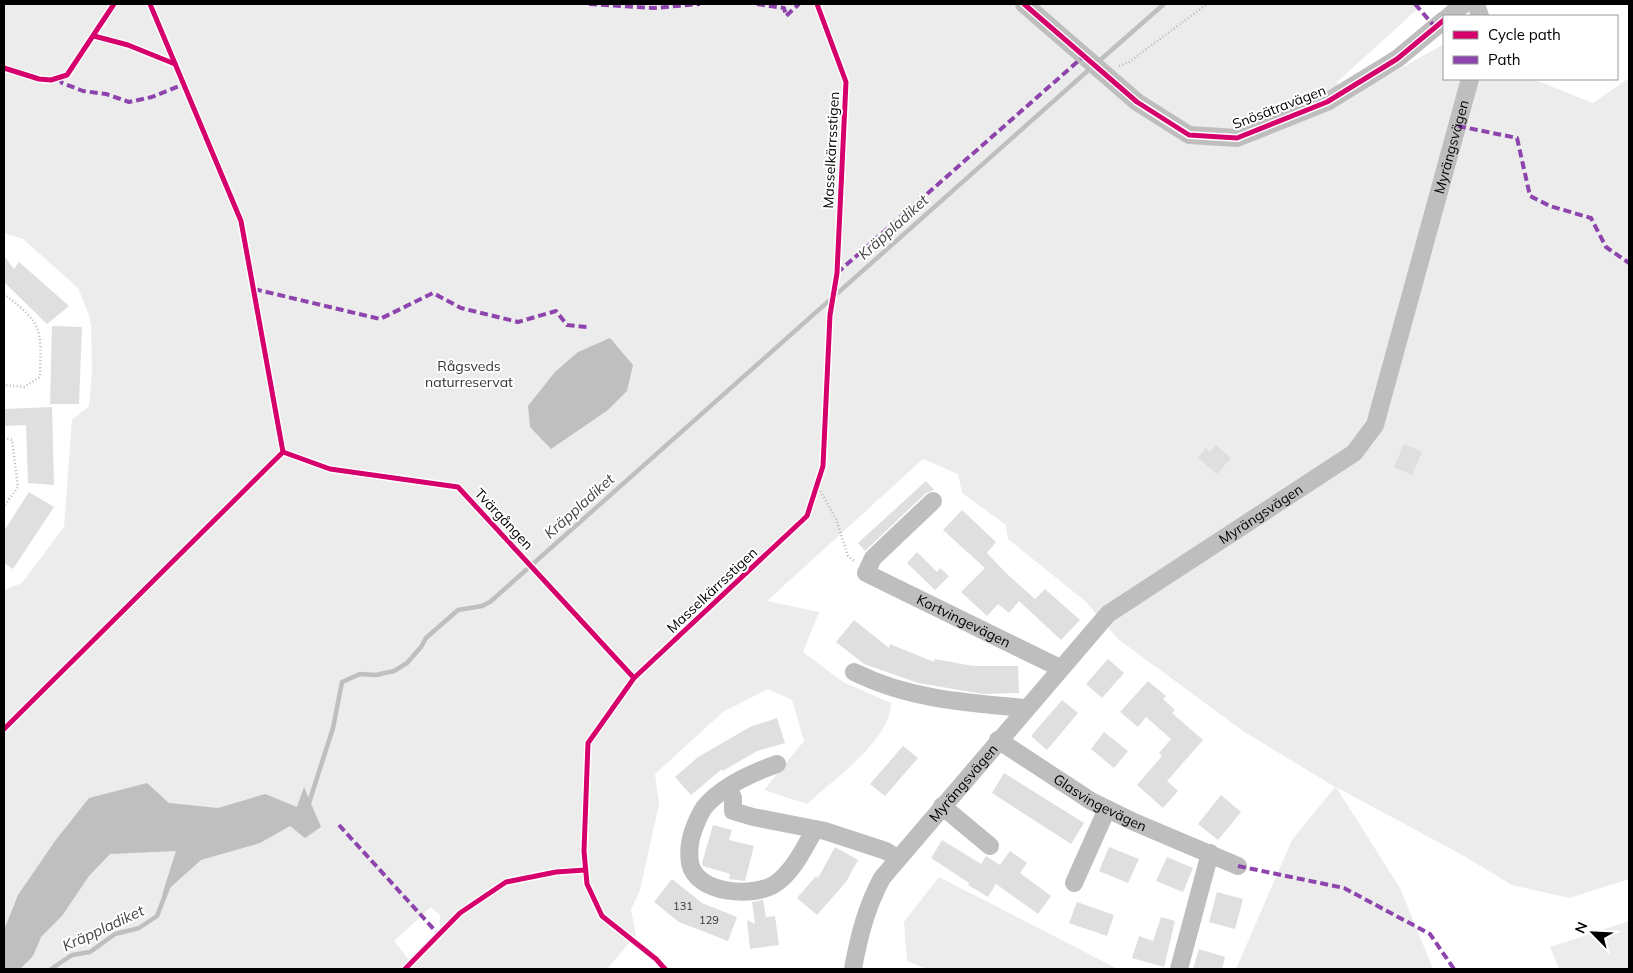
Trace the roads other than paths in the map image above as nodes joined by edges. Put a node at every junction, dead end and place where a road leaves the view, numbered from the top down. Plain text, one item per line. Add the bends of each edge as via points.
1 (1024, 4) edge
2 (1464, 4) edge
3 (1450, 15) edge
4 (1443, 21) edge
5 (1470, 80) edge
6 (933, 501) dead end
7 (1060, 668) junction
8 (854, 672) dead end
9 (1026, 708) junction
10 (998, 740) junction
11 (777, 764) dead end
12 (728, 788) junction
13 (942, 806) junction
14 (1107, 809) junction
15 (815, 829) junction
16 (990, 846) dead end
17 (1210, 853) junction
18 (897, 858) junction
19 (1238, 866) dead end
20 (1074, 883) dead end
21 (853, 969) edge
22 (1179, 969) edge

1 - 4 street, Snösätravägen via 1137,102 1189,135 1237,138 1327,102 1397,58
2 - 3 street
5 - 7 street, Myrängsvägen via 1375,424 1354,453 1108,614
6 - 7 street, Kortvingevägen via 873,558 866,573
7 - 9 street, Myrängsvägen
8 - 9 street via 880,685 948,701
9 - 10 street, Myrängsvägen
10 - 13 street, Myrängsvägen
10 - 14 street, Glasvingevägen
11 - 12 street via 748,774
12 - 15 street via 733,798 733,811
12 - 15 street via 707,803 690,840 690,865 713,886 743,893 760,892 776,883 803,850
13 - 16 street
13 - 18 street, Myrängsvägen
14 - 17 street, Glasvingevägen
14 - 20 street
15 - 18 street via 886,851
17 - 19 street, Glasvingevägen
17 - 22 street
18 - 21 street, Myrängsvägen via 868,904

